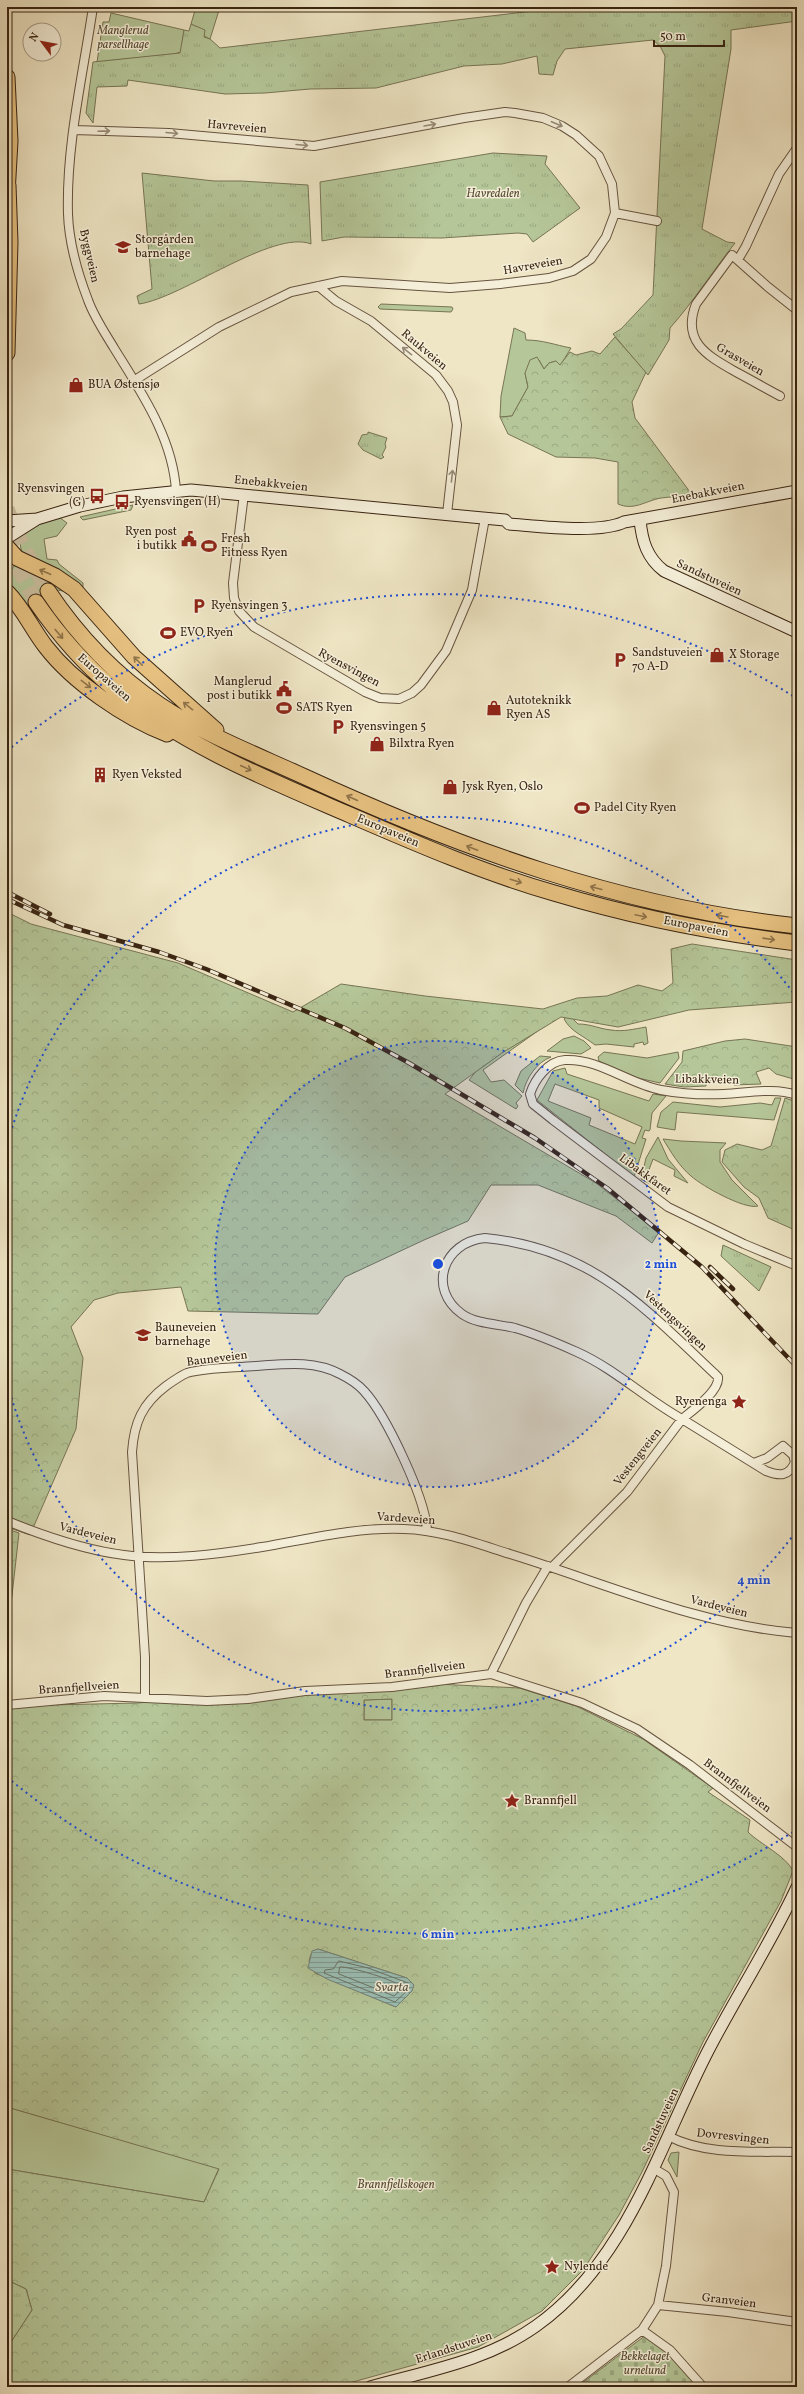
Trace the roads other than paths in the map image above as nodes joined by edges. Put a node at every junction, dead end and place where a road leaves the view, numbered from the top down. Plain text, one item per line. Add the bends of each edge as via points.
1 (93, 7) edge
2 (7, 77) edge
3 (74, 130) junction
4 (797, 148) edge
5 (8, 189) edge
6 (615, 213) junction
7 (658, 221) dead end
8 (735, 256) junction
9 (318, 286) junction
10 (797, 310) edge
11 (7, 353) edge
12 (135, 380) junction
13 (780, 396) dead end
14 (797, 490) edge
15 (176, 491) junction
16 (244, 494) junction
17 (447, 514) junction
18 (485, 518) junction
19 (37, 519) junction
20 (640, 520) junction
21 (7, 521) edge
22 (7, 538) edge
23 (7, 547) edge
24 (48, 591) tunnel mouth
25 (7, 592) edge
26 (36, 602) tunnel mouth
27 (797, 632) edge
28 (228, 741) junction
29 (211, 751) junction
30 (797, 926) edge
31 (797, 943) edge
32 (550, 1066) joint
33 (797, 1095) edge
34 (797, 1266) edge
35 (682, 1419) junction
36 (754, 1463) junction
37 (7, 1521) edge
38 (427, 1531) junction
39 (137, 1556) junction
40 (550, 1566) junction
41 (797, 1632) edge
42 (491, 1674) junction
43 (145, 1697) junction
44 (7, 1705) edge
45 (797, 1847) edge
46 (797, 1888) edge
47 (668, 2136) junction
48 (797, 2152) edge
49 (653, 2168) junction
50 (658, 2305) junction
51 (797, 2322) edge
52 (642, 2330) junction
53 (370, 2387) edge
54 (568, 2387) edge
55 (704, 2387) edge

1 - 3 street, Byggveien
2 - 5 highway via 10,141
3 -> 6 street, Havreveien via 169,133 314,146 471,117 515,113 543,118 562,126 599,156 612,184
3 - 12 street, Byggveien via 68,181 68,216 75,259 91,307
4 - 8 street, Grasveien via 779,174 746,246
5 - 11 highway via 10,242
6 - 7 street
6 - 9 street, Havreveien via 606,237 591,260 573,271 549,278 450,288 342,282
8 - 10 street
8 - 13 street, Grasveien via 696,304 692,322 694,337 709,356
9 - 12 street, Havreveien via 291,292 255,308 219,327
17 -> 9 street, Raukveien via 457,425 453,402 448,391 436,375 371,321 336,301
12 - 15 street, Byggveien via 166,444
14 - 20 main road, Enebakkveien
15 - 16 main road, Enebakkveien
15 - 19 main road, Enebakkveien via 95,502
16 - 17 main road, Enebakkveien
16 - 18 street, Ryensvingen via 233,583 238,611 254,627 303,657 365,692 389,699 406,696 421,685 446,651 472,590
17 - 18 main road, Enebakkveien
18 - 20 main road, Enebakkveien via 551,522
19 - 21 main road, Enebakkveien
19 - 22 main road, Enebakkveien
20 - 27 main road, Sandstuveien via 645,546 655,563 664,571
28 -> 23 highway via 151,673 74,589 55,576 17,558
24 - 28 highway, Europaveien via 79,633 123,677 170,712
25 -> 29 highway via 56,659 103,698 147,725
26 -> 29 highway, Europaveien via 68,645 113,688 151,715
30 -> 28 highway, Europaveien via 721,916 633,898 559,878 495,857 372,808
29 -> 31 highway, Europaveien via 311,798 429,848 553,893 676,924
32 - 33 street, Libakkveien via 566,1060 581,1062 642,1086 676,1092 724,1094 778,1091
32 - 34 street, Libakkfaret via 541,1075 530,1094 533,1104 668,1207 744,1244
35 - 35 street, Vestengsvingen via 579,1353 536,1334 462,1315 446,1294 444,1287 445,1266 452,1253 459,1246 475,1239 510,1240 575,1263 607,1280 637,1301 718,1377 718,1384 709,1396
35 - 36 street
35 - 40 street, Vestengveien via 627,1492
36 - 36 street via 767,1458 783,1446 796,1462 789,1472 778,1475
37 - 39 street, Vardeveien via 48,1537 84,1547
38 - 39 street, Vardeveien via 380,1528 352,1530 222,1553
38 - 39 street, Bauneveien via 422,1502 394,1440 382,1416 356,1384 331,1370 304,1364 217,1369 186,1374 171,1382 145,1405 136,1421 132,1452
38 - 40 street, Vardeveien via 473,1542
39 - 43 street, Bauneveien via 141,1582
40 - 41 street, Vardeveien via 657,1602 727,1622 762,1630
40 - 42 street, Vestengveien via 523,1609
42 - 43 street, Brannfjellveien via 392,1687 305,1691 248,1699 207,1701
42 - 45 street, Brannfjellveien via 582,1703 637,1729 690,1765
43 - 44 street, Brannfjellveien via 104,1696
46 - 47 main road, Sandstuveien via 709,2049
47 - 48 street, Dovresvingen via 685,2144 714,2148 763,2153
47 - 49 main road, Sandstuveien
49 - 50 street, Sandstuveien via 666,2176 674,2192 666,2266
49 - 53 main road, Erlandstuveien via 627,2220 599,2264 576,2292 547,2318 513,2340 479,2356
50 - 51 street, Granveien
50 - 52 street, Sandstuveien
52 - 54 street, Sandstuveien
52 - 55 street via 670,2350

